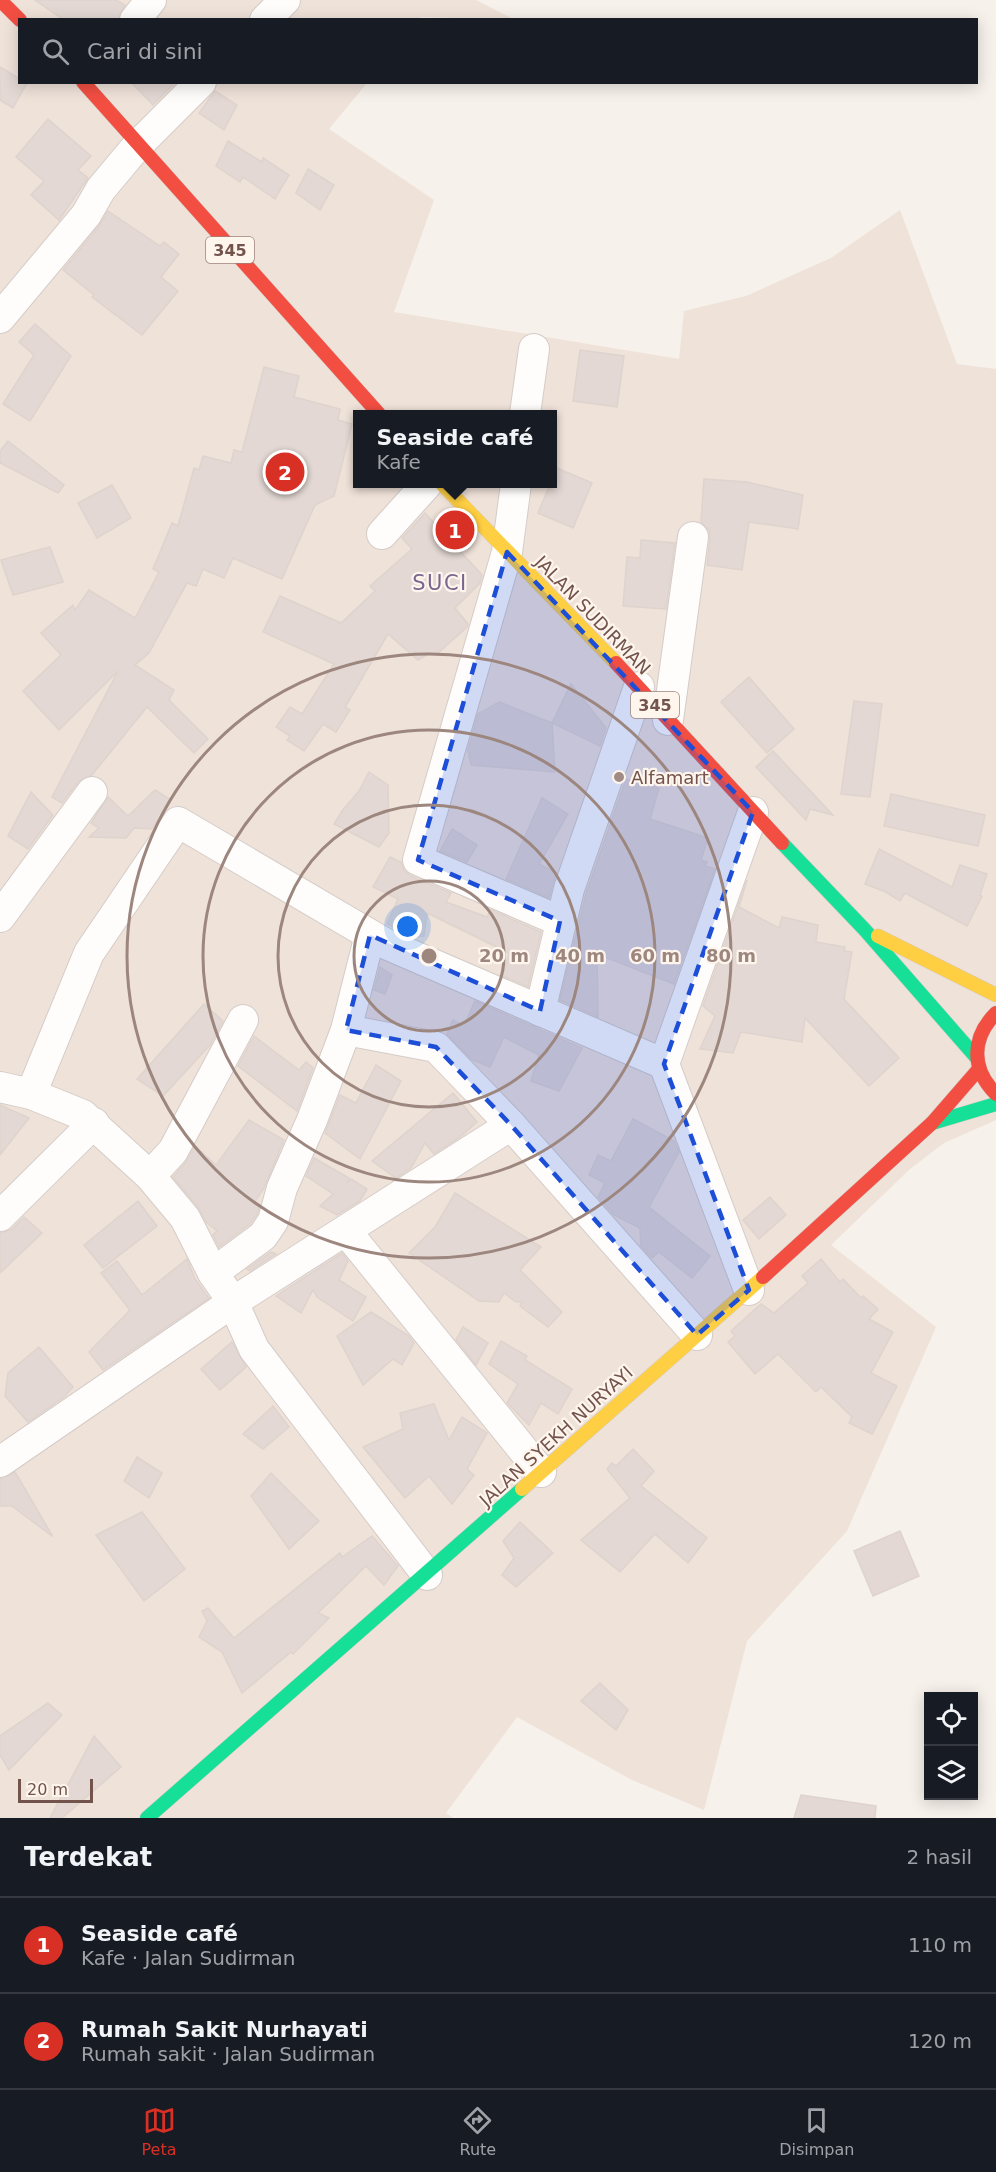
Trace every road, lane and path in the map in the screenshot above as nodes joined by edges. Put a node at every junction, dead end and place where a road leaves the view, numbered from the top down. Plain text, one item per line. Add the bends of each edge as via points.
1 (0, 0) edge
2 (151, 0) edge
3 (285, 0) edge
4 (18, 18) edge
5 (137, 18) edge
6 (267, 18) edge
7 (85, 84) edge
8 (199, 84) edge
9 (137, 146) junction
10 (0, 318) edge
11 (534, 349) dead end
12 (375, 410) edge
13 (526, 410) edge
14 (423, 488) edge
15 (447, 488) edge
16 (515, 488) edge
17 (382, 534) dead end
18 (693, 537) dead end
19 (507, 552) junction
20 (639, 687) junction
21 (668, 720) junction
22 (92, 792) dead end
23 (753, 812) junction
24 (0, 918) edge
25 (560, 921) junction
26 (865, 930) junction
27 (370, 935) junction
28 (996, 995) edge
29 (540, 1011) junction
30 (996, 1013) edge
31 (243, 1020) dead end
32 (346, 1030) junction
33 (664, 1064) junction
34 (977, 1064) junction
35 (0, 1087) edge
36 (31, 1094) junction
37 (996, 1094) edge
38 (996, 1104) edge
39 (94, 1123) junction
40 (932, 1123) junction
41 (512, 1125) junction
42 (150, 1176) junction
43 (0, 1216) edge
44 (346, 1231) junction
45 (213, 1273) junction
46 (749, 1290) junction
47 (233, 1302) junction
48 (697, 1335) junction
49 (0, 1462) edge
50 (542, 1472) junction
51 (427, 1575) junction
52 (147, 1818) edge

1 - 4 main road
2 - 5 street
3 - 6 street
7 - 9 main road, 345
8 - 9 street
9 - 10 street via 101,189 86,215
9 - 12 main road, 345
11 - 13 street
14 - 17 street
15 - 19 main road, JALAN SUDIRMAN / 345
16 - 19 street
18 - 21 street
19 - 20 main road, JALAN SUDIRMAN / 345
19 - 25 street via 418,860
20 - 21 main road, JALAN SUDIRMAN / 345
20 - 25 street
21 - 23 main road, JALAN SUDIRMAN / 345
22 - 24 street
23 - 26 main road, JALAN SUDIRMAN / 345
23 - 33 street
25 - 29 street
26 - 28 main road, JALAN SUDIRMAN / 345
26 - 34 main road, JALAN SUDIRMAN
27 - 29 street
27 - 32 street
27 - 36 street via 178,822 88,953
29 - 33 street
30 - 34 main road via 977,1043
31 - 42 street via 173,1151
32 - 41 street via 436,1047
32 - 45 street via 282,1188 273,1221 263,1236
33 - 46 street
34 - 37 main road, JALAN SUDIRMAN via 984,1083
34 - 40 main road, JALAN SYEKH NURYAYI
35 - 36 street
36 - 39 street via 83,1114
38 - 40 main road
39 - 42 street
39 - 43 street
40 - 46 main road, JALAN SYEKH NURYAYI
41 - 44 street
41 - 48 street
42 - 45 street via 185,1218
44 - 47 street
44 - 50 street
45 - 47 street
46 - 48 main road, JALAN SYEKH NURYAYI
47 - 49 street
47 - 51 street via 254,1349
48 - 50 main road, JALAN SYEKH NURYAYI
50 - 51 main road, JALAN SYEKH NURYAYI
51 - 52 main road, JALAN SYEKH NURYAYI

